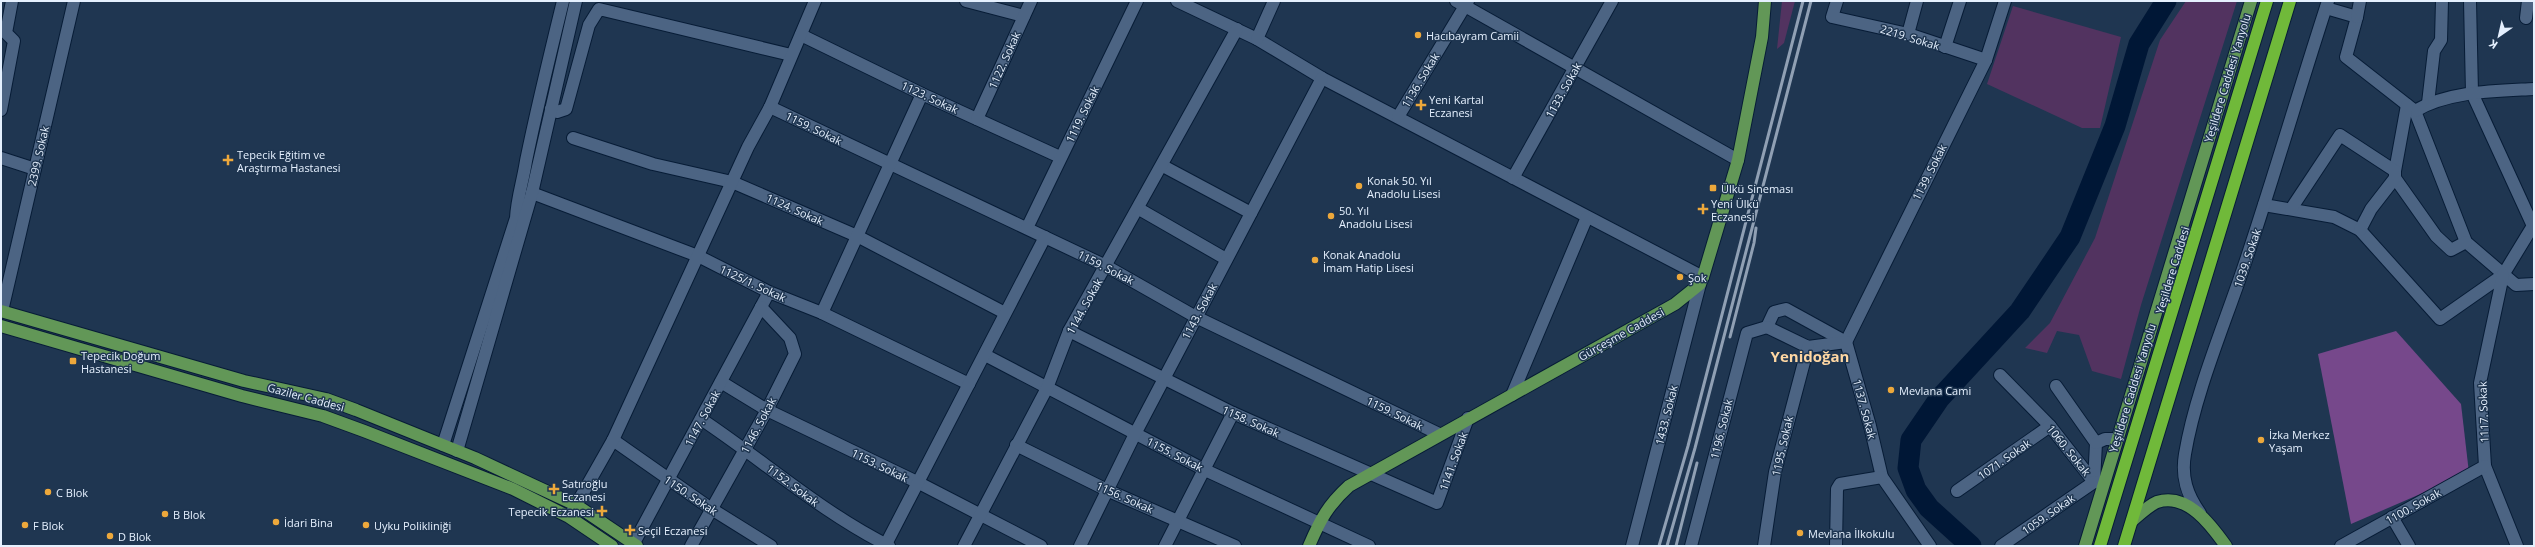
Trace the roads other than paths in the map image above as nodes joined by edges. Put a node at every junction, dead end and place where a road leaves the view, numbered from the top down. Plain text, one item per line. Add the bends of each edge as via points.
1 (12, 1) edge
2 (74, 1) edge
3 (563, 1) edge
4 (576, 1) edge
5 (815, 1) edge
6 (966, 1) edge
7 (1031, 1) edge
8 (1137, 1) edge
9 (1177, 1) edge
10 (1274, 1) edge
11 (1612, 1) edge
12 (1765, 1) edge
13 (1836, 1) edge
14 (1917, 1) edge
15 (1960, 1) edge
16 (2005, 1) edge
17 (2251, 1) edge
18 (2267, 1) edge
19 (2290, 1) edge
20 (2360, 1) edge
21 (2442, 1) edge
22 (2470, 1) edge
23 (2528, 1) edge
24 (1463, 3) edge
25 (2327, 5) edge
26 (1024, 16) junction
27 (2357, 17) junction
28 (2526, 18) dead end
29 (1238, 29) junction
30 (4, 32) edge
31 (1908, 34) junction
32 (801, 35) junction
33 (1256, 39) junction
34 (1945, 48) junction
35 (791, 54) junction
36 (1986, 60) junction
37 (1574, 69) junction
38 (1322, 78) junction
39 (2534, 89) edge
40 (2472, 93) junction
41 (922, 94) junction
42 (2428, 103) junction
43 (2, 105) edge
44 (770, 107) junction
45 (2411, 108) junction
46 (551, 109) junction
47 (1398, 117) junction
48 (977, 119) junction
49 (573, 138) dead end
50 (1060, 157) junction
51 (1, 158) edge
52 (1738, 160) junction
53 (890, 164) junction
54 (1163, 166) junction
55 (35, 169) junction
56 (2395, 174) junction
57 (1513, 178) junction
58 (732, 182) junction
59 (532, 193) junction
60 (2264, 205) junction
61 (1139, 209) junction
62 (2291, 209) junction
63 (1251, 213) junction
64 (1587, 217) junction
65 (2534, 225) edge
66 (1027, 228) junction
67 (2360, 230) junction
68 (857, 236) junction
69 (1045, 237) junction
70 (2466, 242) junction
71 (698, 256) junction
72 (1226, 259) junction
73 (1106, 266) junction
74 (2503, 274) junction
75 (1701, 281) junction
76 (2534, 284) edge
77 (769, 292) junction
78 (761, 307) junction
79 (1, 311) edge
80 (822, 313) junction
81 (1005, 313) junction
82 (1196, 317) junction
83 (1, 326) edge
84 (1767, 327) junction
85 (1069, 331) junction
86 (1846, 342) junction
87 (1808, 347) junction
88 (985, 355) junction
89 (2000, 376) dead end
90 (1163, 380) junction
91 (721, 382) junction
92 (969, 384) junction
93 (2056, 386) dead end
94 (1047, 388) junction
95 (1512, 395) junction
96 (766, 410) junction
97 (1233, 413) junction
98 (1468, 418) junction
99 (701, 419) junction
100 (339, 422) junction
101 (2050, 426) junction
102 (1135, 434) junction
103 (1439, 434) junction
104 (2116, 439) junction
105 (613, 440) junction
106 (2096, 443) junction
107 (1016, 445) junction
108 (745, 449) junction
109 (444, 451) junction
110 (456, 451) junction
111 (454, 466) junction
112 (2485, 466) junction
113 (1205, 470) junction
114 (1370, 474) junction
115 (1882, 478) junction
116 (669, 480) junction
117 (2094, 482) junction
118 (919, 483) junction
119 (1109, 491) junction
120 (1957, 492) dead end
121 (2183, 497) junction
122 (1437, 503) joint
123 (576, 505) junction
124 (710, 508) junction
125 (980, 514) junction
126 (569, 517) junction
127 (2392, 517) junction
128 (1179, 521) junction
129 (2132, 521) junction
130 (1318, 524) junction
131 (636, 545) edge
132 (612, 546) edge
133 (691, 546) edge
134 (771, 546) edge
135 (887, 546) edge
136 (964, 546) edge
137 (1041, 546) edge
138 (1080, 546) edge
139 (1165, 546) edge
140 (1235, 546) edge
141 (1309, 546) edge
142 (1369, 546) edge
143 (1632, 546) edge
144 (1692, 546) edge
145 (1764, 546) edge
146 (1836, 546) edge
147 (1930, 546) edge
148 (2001, 546) edge
149 (2085, 546) edge
150 (2100, 546) edge
151 (2124, 546) edge
152 (2226, 546) edge
153 (2341, 546) edge
154 (2408, 546) edge
155 (2517, 546) edge

1 - 30 street
2 - 55 street, 2399. Sokak
3 - 109 street via 538,101 517,199 516,218
4 - 46 street
5 - 32 street
6 - 26 street
7 - 26 street, 1122. Sokak
8 - 50 street, 1119. Sokak
9 - 29 street
10 - 33 street
11 - 37 street, 1133. Sokak
12 - 52 main road via 1762,37
13 - 31 street, 2219. Sokak via 1832,17
14 - 31 street
15 - 34 street
16 - 36 street, 1139. Sokak
17 - 104 main road, Yeşildere Caddesi Yanyolu
18 - 150 highway, Yeşildere Caddesi
19 - 129 highway
20 - 27 street
21 - 42 street via 2441,40 2434,51
22 - 40 street
23 - 28 street
24 - 37 street
24 - 47 street, 1136. Sokak
25 - 27 street
25 - 60 street, 1039. Sokak
26 - 48 street, 1122. Sokak
27 - 45 street via 2346,56
29 - 33 street
29 - 54 street, 1144. Sokak
30 - 43 street via 14,41
31 - 34 street, 2219. Sokak
32 - 35 street
32 - 41 street, 1123. Sokak
33 - 38 street
34 - 36 street, 2219. Sokak
35 - 44 street
35 - 46 street via 599,9 589,25 566,109 557,112
36 - 86 street, 1139. Sokak
37 - 52 street
37 - 57 street, 1133. Sokak
38 - 47 street
38 - 63 street, 1143. Sokak
39 - 40 street
40 - 42 street
40 - 65 street
41 - 48 street, 1123. Sokak
41 - 53 street
42 - 45 street
44 - 53 street, 1159. Sokak
44 - 58 street
45 - 56 street
45 - 70 street
46 - 59 street
47 - 57 street
48 - 50 street, 1123. Sokak
49 - 58 street, 1124. Sokak via 653,164
50 - 66 street, 1119. Sokak
51 - 55 street
52 - 75 main road
53 - 66 street, 1159. Sokak
53 - 68 street
54 - 61 street, 1144. Sokak
54 - 63 street
55 - 79 street, 2399. Sokak
56 - 62 street via 2340,136
56 - 67 street
56 - 70 street via 2436,236 2451,250
57 - 64 street
58 - 68 street, 1124. Sokak
58 - 71 street
59 - 71 street, 1125/1. Sokak
59 - 110 street
60 - 62 street
60 - 121 street, 1039. Sokak via 2197,406 2184,454
61 - 72 street
61 - 73 street, 1144. Sokak
62 - 67 street via 2334,217
63 - 72 street, 1143. Sokak
64 - 75 street
64 - 95 street
65 - 74 street
66 - 69 street, 1159. Sokak
67 - 74 street via 2440,319
68 - 80 street
68 - 81 street, 1124. Sokak
69 - 73 street, 1159. Sokak
69 - 81 street
70 - 74 street
71 - 77 street, 1125/1. Sokak
71 - 105 street
72 - 82 street, 1143. Sokak
73 - 82 street, 1159. Sokak
73 - 85 street, 1144. Sokak
74 - 76 street via 2516,285
74 - 112 street, 1117. Sokak via 2480,383
75 - 95 main road, Gürçeşme Caddesi via 1675,304
75 - 143 street, 1433. Sokak
77 - 78 street, 1147. Sokak
77 - 80 street, 1125/1. Sokak
78 - 91 street, 1147. Sokak
78 - 96 street, 1146. Sokak via 790,338 795,354
79 - 109 main road, Gaziler Caddesi via 244,381 326,399
80 - 92 street, 1125/1. Sokak
81 - 88 street
82 - 90 street, 1143. Sokak
82 - 103 street, 1159. Sokak
83 - 100 main road, Gaziler Caddesi
84 - 86 street via 1774,312 1786,309
84 - 87 street
84 - 144 street, 1196. Sokak via 1747,333
85 - 90 street, 1158. Sokak
85 - 94 street, 1144. Sokak
86 - 87 street
86 - 115 street, 1137. Sokak
87 - 145 street, 1195. Sokak via 1775,472
88 - 92 street
88 - 94 street, 1155. Sokak
89 - 101 street, 1060. Sokak
90 - 97 street, 1158. Sokak
90 - 102 street, 1143. Sokak
91 - 96 street, 1153. Sokak
91 - 99 street, 1147. Sokak
92 - 118 street
93 - 106 street
94 - 102 street, 1155. Sokak
94 - 107 street, 1144. Sokak
95 - 98 main road, Gürçeşme Caddesi
96 - 108 street, 1146. Sokak
96 - 118 street, 1153. Sokak
97 - 113 street
97 - 114 street, 1158. Sokak
98 - 103 main road, Gürçeşme Caddesi
98 - 122 street, 1141. Sokak
99 - 108 street, 1152. Sokak
99 - 116 street, 1147. Sokak
100 - 109 main road via 360,422
100 - 111 main road, Gaziler Caddesi
101 - 117 street, 1060. Sokak
101 - 120 street, 1071. Sokak
102 - 113 street, 1155. Sokak
102 - 119 street, 1143. Sokak
103 - 114 main road, Gürçeşme Caddesi
104 - 106 street via 2105,439
104 - 149 main road, Yeşildere Caddesi Yanyolu
105 - 116 street, 1150. Sokak
105 - 123 street
106 - 117 street, 1060. Sokak
107 - 119 street, 1156. Sokak
107 - 125 street, 1144. Sokak
108 - 124 street, 1146. Sokak
108 - 135 street, 1152. Sokak via 813,501
109 - 110 main road
109 - 111 main road
110 - 123 main road
111 - 126 main road, Gaziler Caddesi via 513,489
112 - 127 street, 1100. Sokak
112 - 155 street, 1117. Sokak
113 - 128 street
113 - 130 street, 1155. Sokak
114 - 122 street, 1158. Sokak
114 - 130 main road, Gürçeşme Caddesi via 1332,501
115 - 146 street via 1840,484 1837,489
115 - 147 street, 1137. Sokak
116 - 124 street, 1150. Sokak
116 - 131 street, 1147. Sokak
117 - 148 street, 1059. Sokak
118 - 125 street, 1153. Sokak
118 - 135 street
119 - 128 street, 1156. Sokak
119 - 138 street, 1143. Sokak
121 - 129 main road via 2158,502
121 - 152 main road via 2200,513
123 - 126 street
123 - 131 main road
124 - 133 street, 1146. Sokak
124 - 134 street, 1150. Sokak
125 - 136 street, 1144. Sokak
125 - 137 street, 1153. Sokak
126 - 132 main road, Gaziler Caddesi
127 - 153 street, 1100. Sokak
127 - 154 street
128 - 139 street
128 - 140 street, 1156. Sokak
129 - 151 highway
130 - 141 main road, Gürçeşme Caddesi
130 - 142 street, 1155. Sokak

